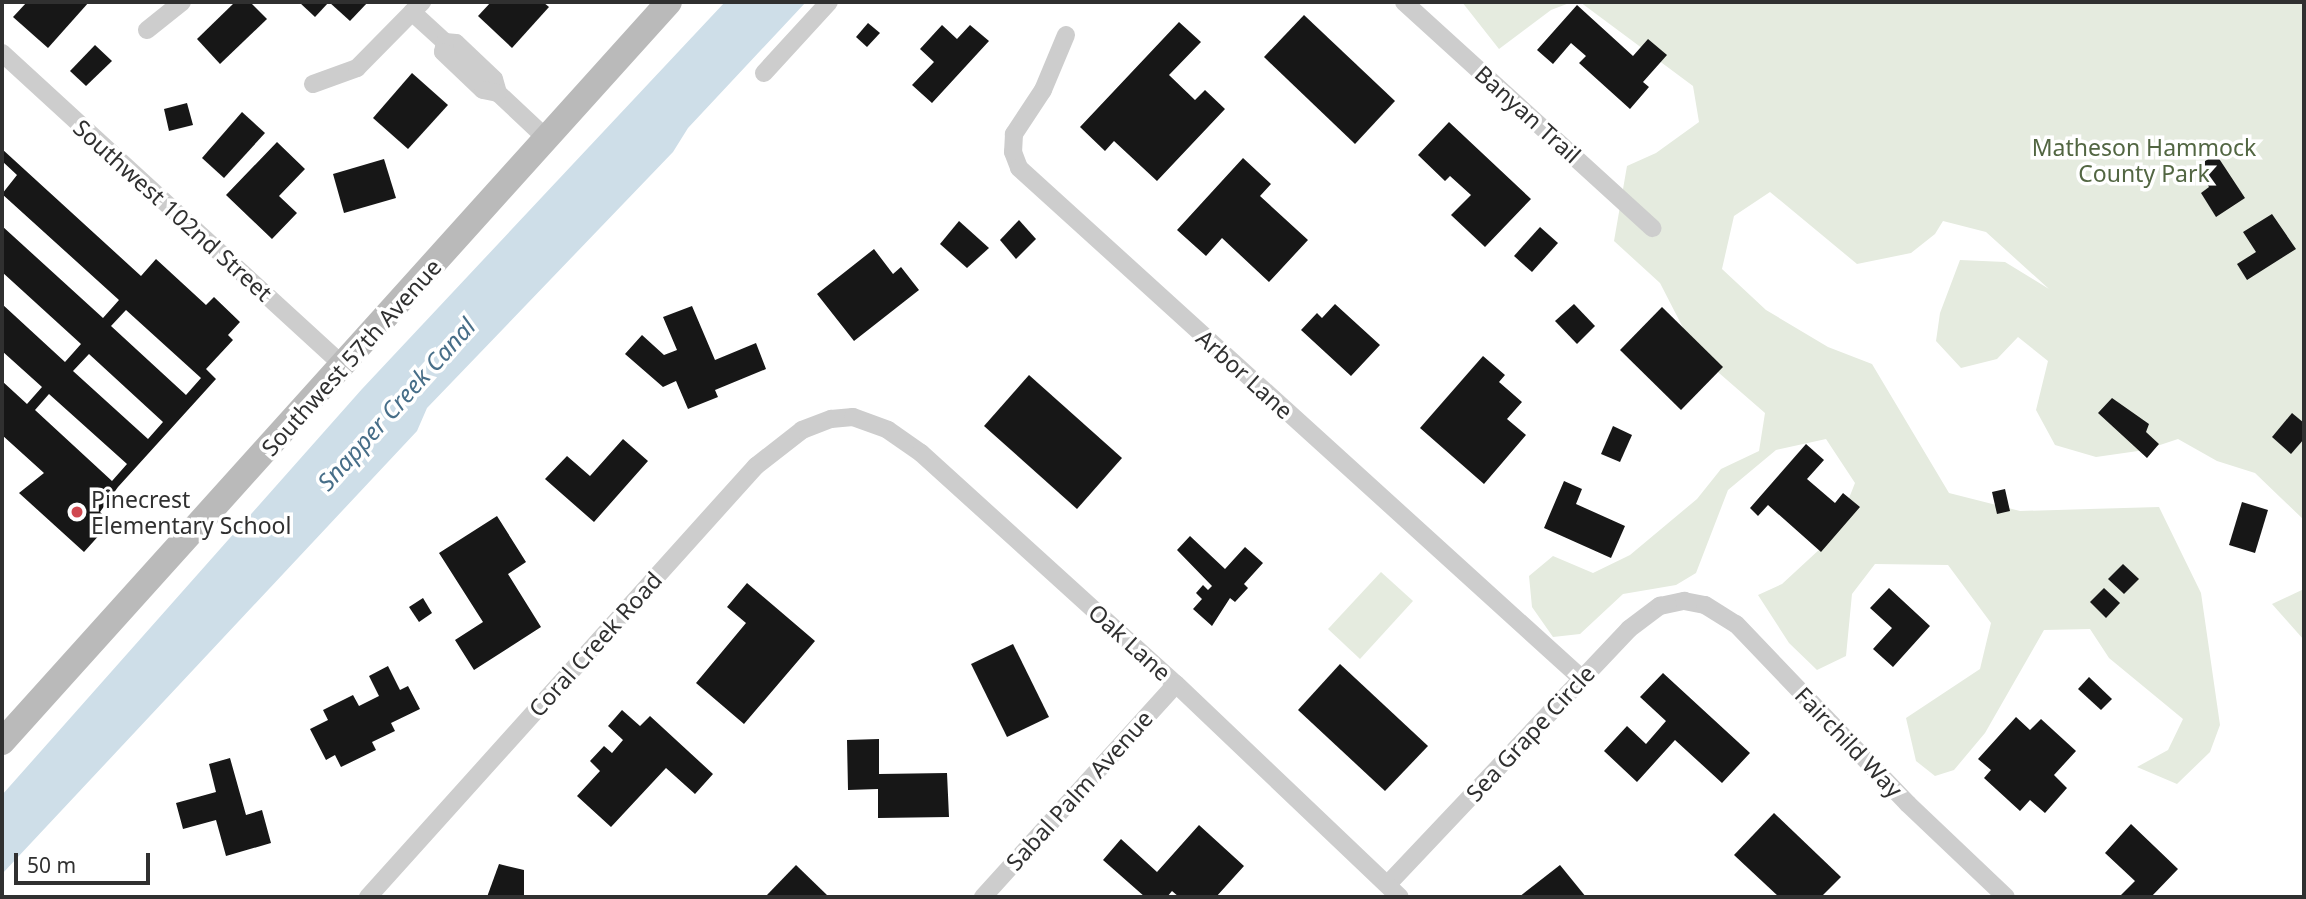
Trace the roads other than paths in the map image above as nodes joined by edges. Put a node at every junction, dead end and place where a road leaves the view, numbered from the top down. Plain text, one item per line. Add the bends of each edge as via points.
1 (181, 2) edge
2 (669, 2) edge
3 (829, 2) edge
4 (1404, 2) edge
5 (417, 7) edge
6 (147, 30) dead end
7 (1066, 35) dead end
8 (2, 53) edge
9 (764, 73) dead end
10 (313, 84) dead end
11 (546, 138) junction
12 (1652, 228) dead end
13 (344, 366) junction
14 (841, 417) joint
15 (1684, 601) joint
16 (1581, 678) junction
17 (1176, 684) junction
18 (2, 742) edge
19 (1394, 891) edge
20 (368, 897) edge
21 (984, 897) edge
22 (2006, 897) edge

1 - 6 street
2 - 11 main road, Southwest 57th Avenue
3 - 9 street
4 - 12 street, Banyan Trail
5 - 10 street via 357,68
5 - 11 street via 445,42 456,43 494,79 498,93
7 - 16 street, Arbor Lane via 1043,90 1014,134 1013,152 1019,168
8 - 13 street, Southwest 102nd Street
11 - 13 main road, Southwest 57th Avenue
13 - 18 main road, Southwest 57th Avenue
14 - 17 street, Oak Lane via 870,422 921,453
14 - 20 street, Coral Creek Road via 794,435 756,466
15 - 16 street, Sea Grape Circle via 1660,606 1639,620
15 - 22 street, Fairchild Way via 1705,605 1736,624 1908,804
16 - 19 street, Sea Grape Circle
17 - 19 street, Oak Lane
17 - 21 street, Sabal Palm Avenue

